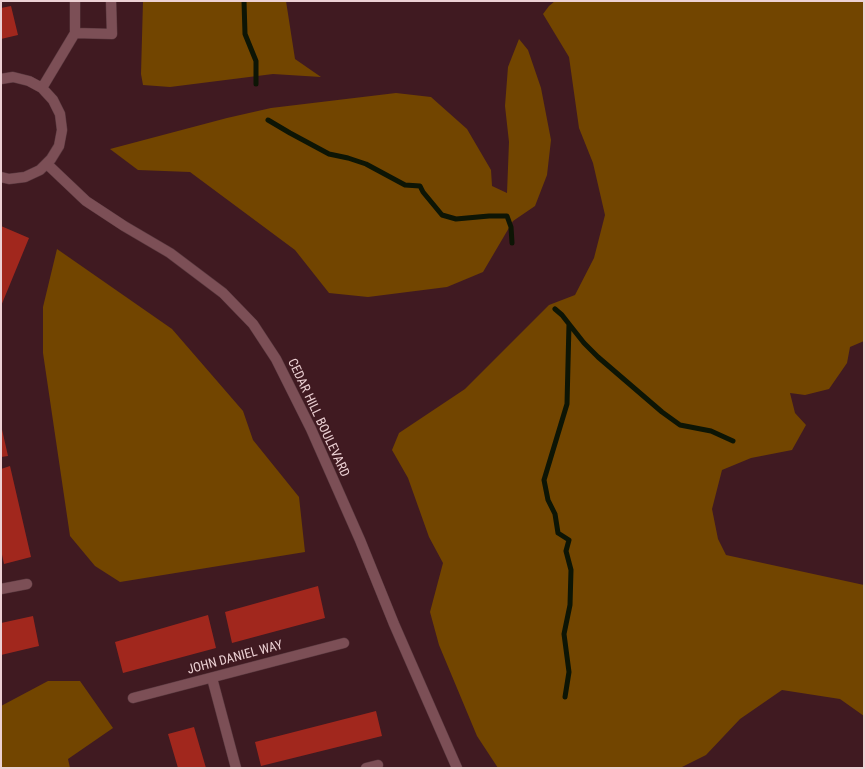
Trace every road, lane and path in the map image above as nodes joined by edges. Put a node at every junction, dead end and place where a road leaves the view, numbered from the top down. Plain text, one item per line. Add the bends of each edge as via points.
1 (75, 1) edge
2 (111, 1) edge
3 (75, 33) junction
4 (1, 79) edge
5 (42, 88) junction
6 (46, 164) junction
7 (1, 177) edge
8 (27, 584) dead end
9 (1, 589) edge
10 (344, 643) dead end
11 (212, 678) junction
12 (133, 698) dead end
13 (378, 765) dead end
14 (236, 768) edge
15 (366, 768) edge
16 (457, 768) edge

1 - 3 street
2 - 3 street via 112,34
3 - 5 street
4 - 5 street via 13,77
5 - 6 street via 57,107 62,130 59,146
6 - 7 street via 25,177
6 - 16 street, CEDAR HILL BOULEVARD via 86,201 170,253 223,294 253,324 276,359 311,429
8 - 9 street
10 - 11 street, JOHN DANIEL WAY
11 - 12 street, JOHN DANIEL WAY
11 - 14 street
13 - 15 street

